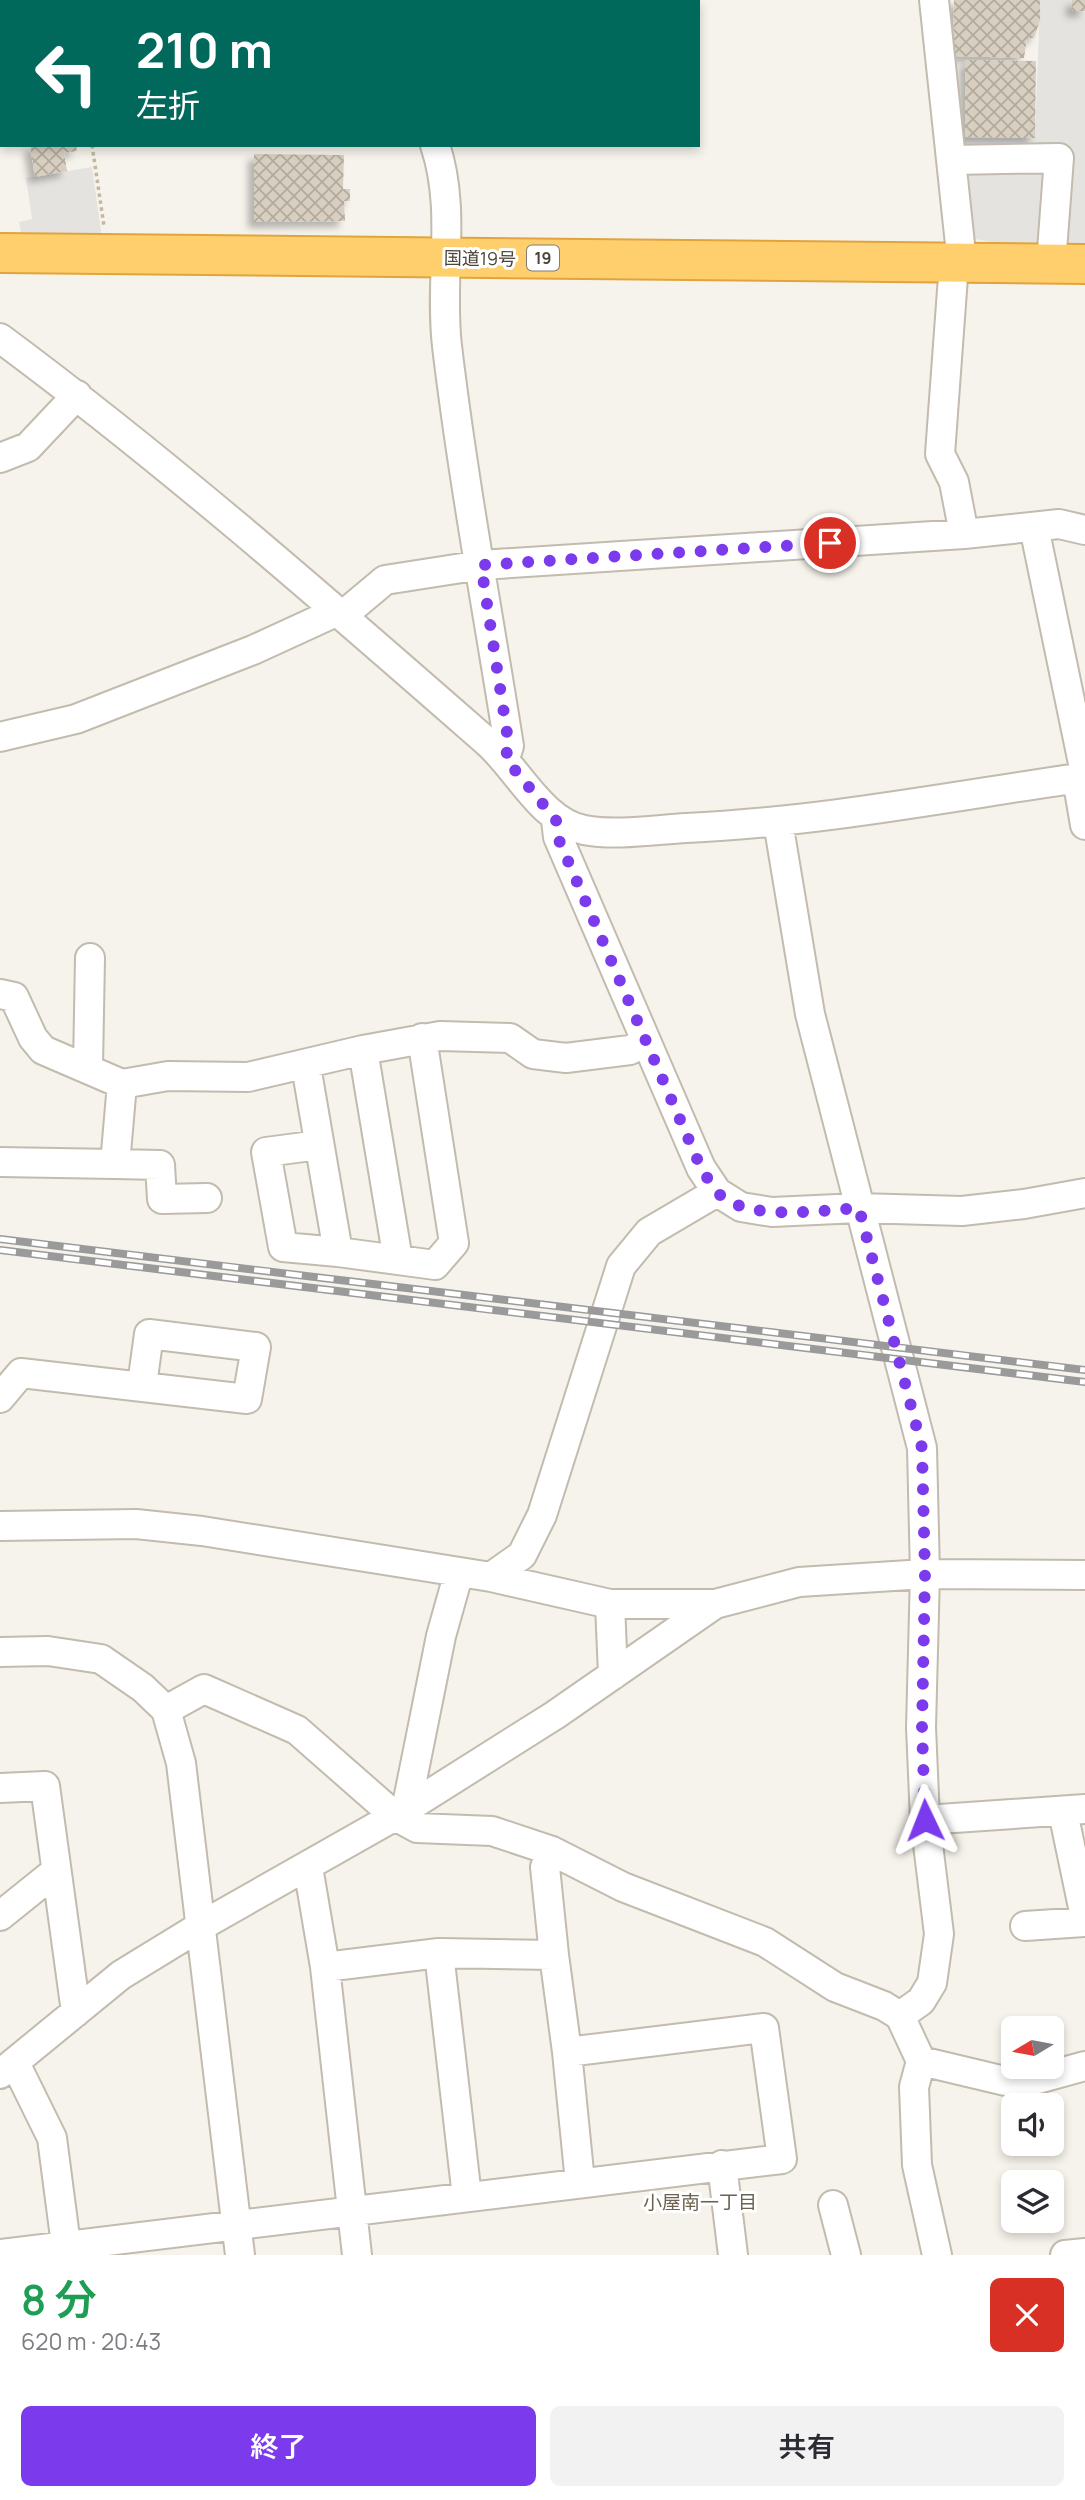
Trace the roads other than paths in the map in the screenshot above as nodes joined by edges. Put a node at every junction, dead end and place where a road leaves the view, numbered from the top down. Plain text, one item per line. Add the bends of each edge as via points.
1 (934, 0) edge
2 (435, 147) edge
3 (951, 160) junction
4 (0, 253) edge
5 (446, 257) junction
6 (958, 263) junction
7 (1068, 264) edge
8 (0, 338) edge
9 (77, 395) junction
10 (0, 458) edge
11 (1034, 527) junction
12 (1085, 530) edge
13 (964, 534) junction
14 (481, 565) junction
15 (340, 613) junction
16 (0, 737) edge
17 (505, 758) junction
18 (1082, 776) edge
19 (556, 820) junction
20 (778, 822) junction
21 (1085, 825) edge
22 (90, 958) dead end
23 (0, 994) edge
24 (422, 1038) junction
25 (646, 1042) junction
26 (363, 1050) junction
27 (306, 1066) junction
28 (88, 1067) junction
29 (122, 1084) junction
30 (319, 1145) junction
31 (0, 1162) edge
32 (114, 1164) junction
33 (717, 1192) junction
34 (1085, 1193) edge
35 (208, 1198) dead end
36 (859, 1208) junction
37 (338, 1252) junction
38 (398, 1259) junction
39 (142, 1385) dead end
40 (0, 1398) edge
41 (0, 1526) edge
42 (459, 1572) junction
43 (925, 1574) junction
44 (1085, 1576) edge
45 (491, 1577) junction
46 (610, 1604) junction
47 (715, 1604) junction
48 (0, 1652) edge
49 (613, 1675) junction
50 (166, 1710) junction
51 (0, 1788) edge
52 (1074, 1811) edge
53 (401, 1813) junction
54 (925, 1820) junction
55 (552, 1851) junction
56 (308, 1867) junction
57 (56, 1871) junction
58 (0, 1916) edge
59 (1085, 1919) edge
60 (201, 1926) junction
61 (1025, 1926) dead end
62 (439, 1953) junction
63 (554, 1955) junction
64 (325, 1967) junction
65 (76, 2012) junction
66 (900, 2017) junction
67 (567, 2052) junction
68 (921, 2061) junction
69 (1085, 2066) edge
70 (7, 2068) edge
71 (722, 2165) junction
72 (580, 2182) junction
73 (467, 2197) junction
74 (834, 2205) dead end
75 (352, 2212) junction
76 (237, 2224) junction
77 (66, 2245) junction
78 (1085, 2253) edge
79 (0, 2254) edge
80 (240, 2255) edge
81 (357, 2255) edge
82 (733, 2255) edge
83 (846, 2255) edge
84 (937, 2255) edge
85 (1065, 2255) edge

1 - 3 street
2 - 5 street via 447,194
3 - 6 street
3 - 7 street via 1059,158
4 - 5 highway, 国道19号 / 19
5 - 6 highway, 国道19号 / 19
5 - 14 street via 447,344
6 - 7 highway, 国道19号 / 19
6 - 13 street via 940,454 954,482
8 - 9 street
9 - 10 street via 29,447
9 - 15 street
11 - 12 street via 1059,524
11 - 13 street
11 - 18 street
13 - 14 street
14 - 15 street via 385,580
14 - 17 street via 509,746
15 - 16 street via 76,719
15 - 17 street
17 - 19 street
18 - 20 street
18 - 21 street
19 - 20 street via 584,830 615,831
19 - 25 street via 558,838
20 - 36 street via 810,1014
22 - 28 street
23 - 28 street via 14,997 43,1050
24 - 25 street via 510,1038 533,1054 566,1058 630,1050
24 - 26 street
24 - 38 street via 454,1243 435,1265
25 - 33 street via 701,1168
26 - 27 street
26 - 38 street
27 - 29 street via 248,1077 168,1076
27 - 30 street
28 - 29 street
29 - 32 street
30 - 37 street
30 - 37 street via 266,1152 283,1247
31 - 32 street
32 - 35 street via 160,1165 162,1199
33 - 36 street via 741,1207 772,1212
33 - 45 street via 649,1231 621,1266 542,1516 522,1555
34 - 36 street via 962,1211
36 - 43 street via 922,1448
37 - 38 street
39 - 40 street via 21,1373
41 - 42 street via 149,1526 202,1531
42 - 45 street
42 - 53 street
43 - 44 street
43 - 47 street via 799,1582
43 - 54 street
45 - 46 street
46 - 47 street
46 - 49 street
47 - 49 street
48 - 50 street via 48,1651 101,1659
49 - 53 street
50 - 53 street via 204,1689 297,1730
50 - 60 street via 181,1763
51 - 57 street via 45,1786
52 - 54 street
52 - 59 street
53 - 55 street via 417,1828 492,1831
53 - 56 street
54 - 66 street via 939,1934 932,1983 921,2001
55 - 63 street via 545,1867
55 - 66 street via 623,1887 765,1941 835,1987
56 - 60 street
56 - 64 street
57 - 58 street
57 - 65 street
59 - 61 street
60 - 65 street via 121,1975
60 - 76 street
62 - 63 street
62 - 64 street
62 - 73 street
63 - 67 street
64 - 75 street
65 - 70 street
66 - 68 street
67 - 71 street via 764,2028 782,2159
67 - 72 street
68 - 69 street via 1005,2081 1034,2080
68 - 84 street via 914,2087 917,2165
70 - 77 street via 52,2138
71 - 72 street
71 - 82 street
72 - 73 street
73 - 75 street
74 - 83 street
75 - 76 street
75 - 81 street
76 - 77 street
76 - 80 street
77 - 79 street
78 - 85 street

